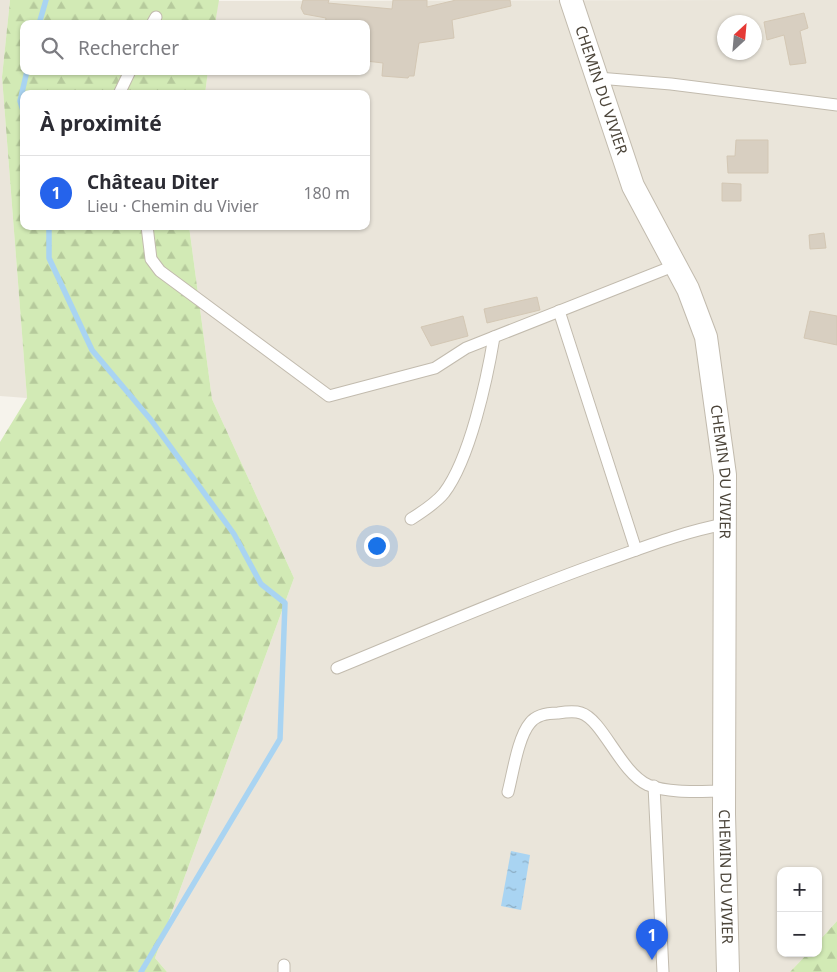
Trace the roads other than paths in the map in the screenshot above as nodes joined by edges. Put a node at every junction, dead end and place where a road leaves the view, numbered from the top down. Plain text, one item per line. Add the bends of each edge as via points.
1 (571, 0) edge
2 (128, 75) edge
3 (598, 78) junction
4 (121, 90) edge
5 (837, 106) edge
6 (147, 230) edge
7 (676, 266) junction
8 (559, 311) junction
9 (494, 337) junction
10 (411, 520) dead end
11 (725, 524) junction
12 (636, 550) junction
13 (337, 668) dead end
14 (654, 786) junction
15 (724, 791) junction
16 (508, 792) dead end
17 (663, 972) edge
18 (728, 972) edge

1 - 3 street, CHEMIN DU VIVIER
2 - 4 lane
3 - 5 lane via 671,84
3 - 7 street, CHEMIN DU VIVIER via 633,186
6 - 9 lane via 151,259 160,271 329,396 435,368 466,348
7 - 8 lane
7 - 11 street, CHEMIN DU VIVIER via 706,336 725,475
8 - 9 lane
8 - 12 lane
9 - 10 lane via 486,383 454,477 443,494
11 - 12 lane via 699,528
11 - 15 street, CHEMIN DU VIVIER
12 - 13 lane via 543,583
14 - 15 lane via 669,790
14 - 16 lane via 637,777 614,753 588,716 580,712 539,716 530,722
14 - 17 lane
15 - 18 street, CHEMIN DU VIVIER

